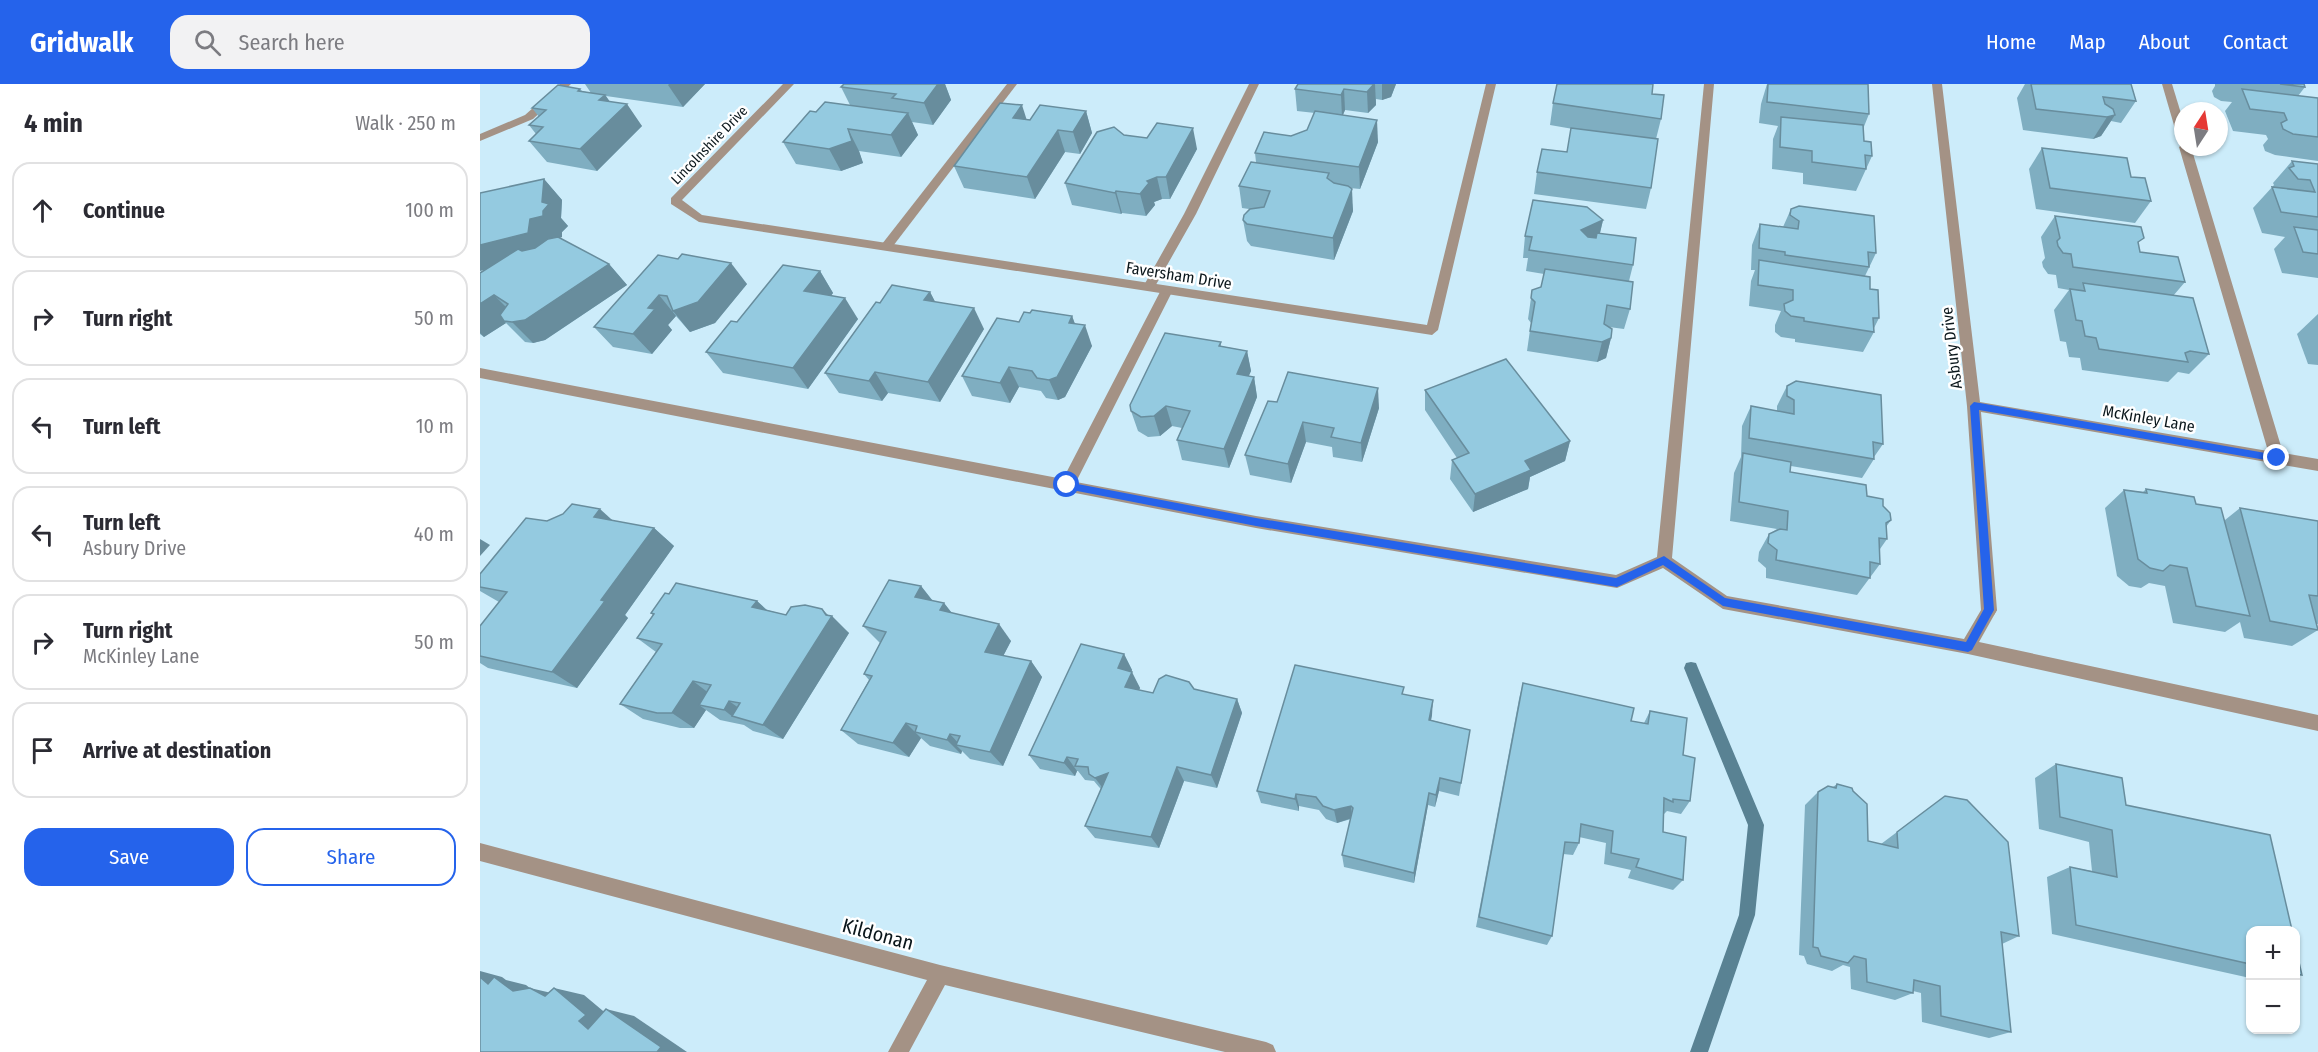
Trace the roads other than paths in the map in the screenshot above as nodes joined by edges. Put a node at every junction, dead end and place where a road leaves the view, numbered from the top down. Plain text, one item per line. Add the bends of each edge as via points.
1 (566, 84) edge
2 (789, 84) edge
3 (1012, 84) edge
4 (1254, 84) edge
5 (1491, 84) edge
6 (1709, 84) edge
7 (1937, 84) edge
8 (2167, 84) edge
9 (2174, 108) edge
10 (480, 138) edge
11 (2188, 156) edge
12 (675, 201) joint
13 (886, 247) junction
14 (1149, 287) junction
15 (1167, 290) junction
16 (480, 373) edge
17 (1974, 406) junction
18 (2277, 458) junction
19 (2318, 465) edge
20 (1067, 485) junction
21 (1664, 561) junction
22 (1968, 647) junction
23 (2318, 723) edge
24 (480, 852) edge
25 (940, 974) junction
26 (898, 1052) edge
27 (1266, 1052) edge

1 - 10 street via 529,117
2 - 12 street, Lincolnshire Drive
3 - 13 street
4 - 14 street
5 - 15 street, Faversham Drive via 1432,330
6 - 21 street
7 - 17 street, Asbury Drive
8 - 9 street
11 - 18 street
12 - 13 street, Faversham Drive via 699,218
13 - 14 street, Faversham Drive
14 - 15 street, Faversham Drive
15 - 20 street
16 - 20 street
17 - 18 street, McKinley Lane
17 - 22 street, Asbury Drive via 1989,610
18 - 19 street, McKinley Lane
20 - 21 street via 1256,522 1617,582
21 - 22 street via 1723,602
22 - 23 street
24 - 25 street, Kildonan
25 - 26 street
25 - 27 street, Kildonan

